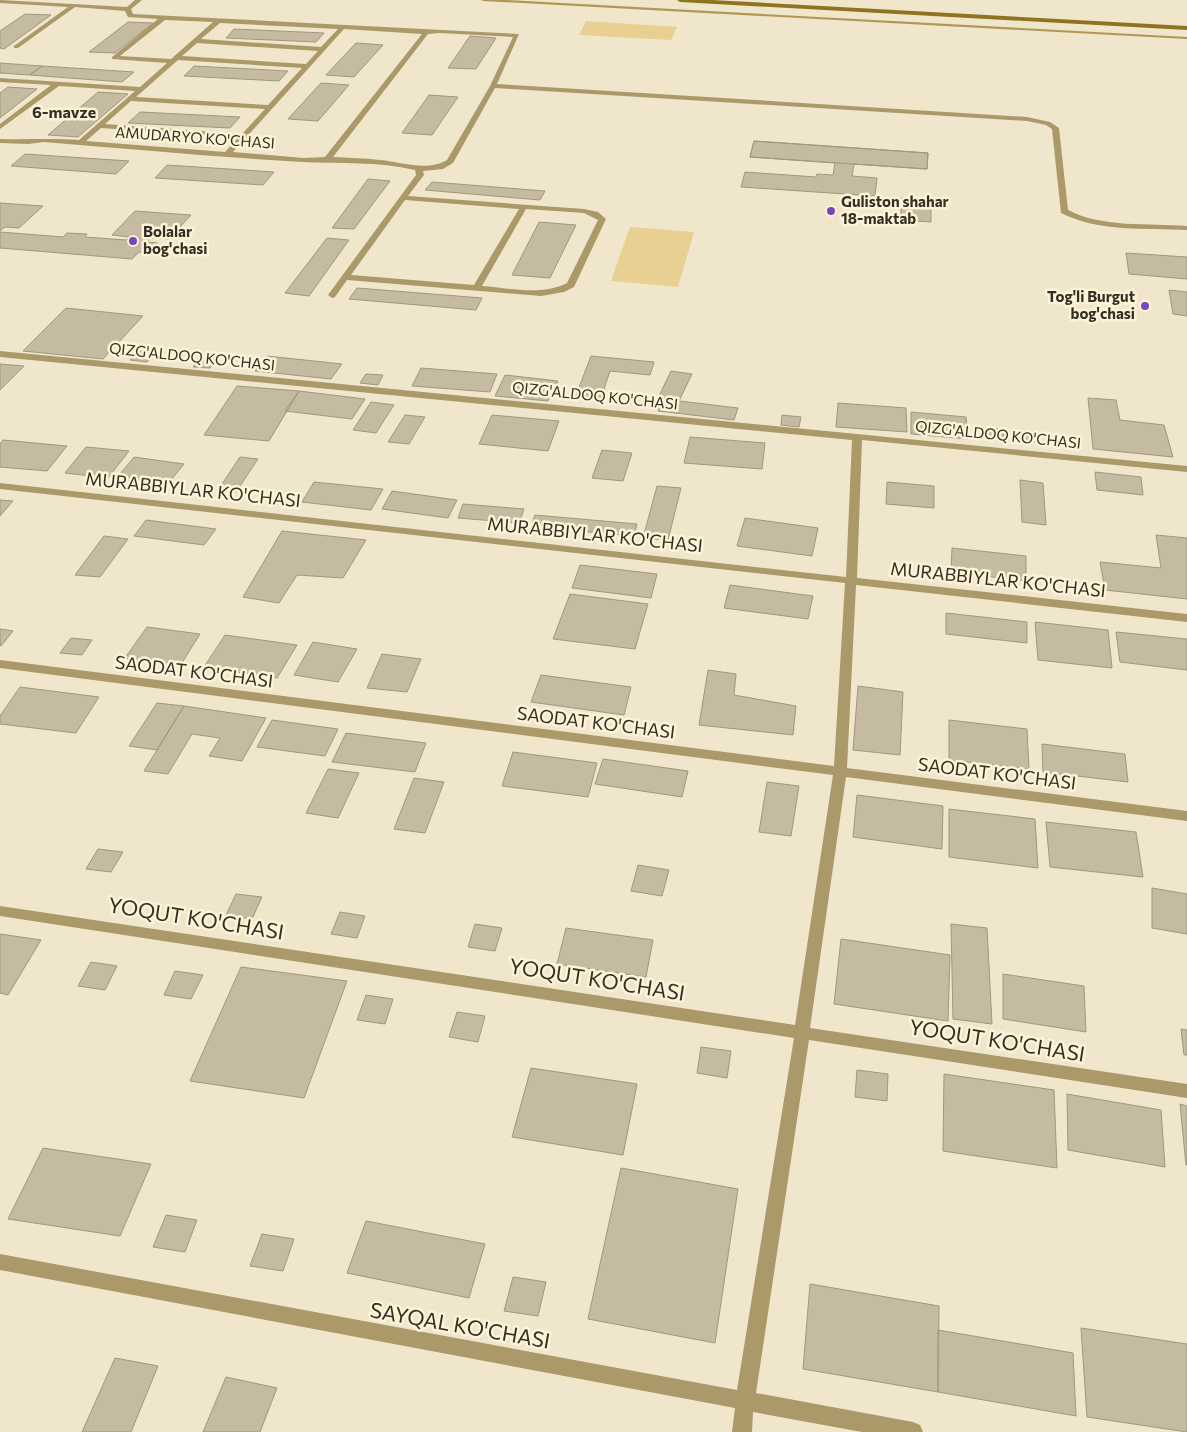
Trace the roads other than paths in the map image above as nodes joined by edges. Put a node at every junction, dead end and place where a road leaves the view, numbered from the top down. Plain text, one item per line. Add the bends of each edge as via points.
1 (139, 0) edge
2 (680, 0) edge
3 (1, 2) edge
4 (73, 6) junction
5 (128, 9) junction
6 (163, 18) junction
7 (218, 21) junction
8 (342, 28) junction
9 (1187, 28) edge
10 (426, 32) junction
11 (196, 41) junction
12 (16, 47) dead end
13 (324, 49) junction
14 (175, 60) junction
15 (308, 66) junction
16 (0, 80) edge
17 (57, 84) junction
18 (494, 86) junction
19 (142, 89) junction
20 (130, 99) junction
21 (270, 107) junction
22 (99, 126) junction
23 (0, 127) edge
24 (243, 136) junction
25 (0, 141) edge
26 (80, 143) junction
27 (227, 154) junction
28 (328, 159) junction
29 (419, 169) junction
30 (403, 198) junction
31 (523, 208) junction
32 (1187, 228) edge
33 (345, 277) junction
34 (476, 288) junction
35 (332, 295) dead end
36 (0, 354) edge
37 (857, 437) junction
38 (1187, 469) edge
39 (0, 486) edge
40 (852, 581) junction
41 (1187, 618) edge
42 (0, 664) edge
43 (840, 772) junction
44 (1187, 816) edge
45 (0, 911) edge
46 (802, 1033) junction
47 (1187, 1091) edge
48 (0, 1262) edge
49 (745, 1401) junction
50 (742, 1432) edge
51 (913, 1432) edge

1 - 5 street
2 - 9 main road
3 - 4 street
4 - 5 street
4 - 12 street
5 - 6 street via 130,16
6 - 7 street
6 - 14 street via 114,58
7 - 8 street
7 - 11 street
8 - 10 street
8 - 13 street
10 - 18 street via 517,35
10 - 28 street
11 - 13 street
11 - 14 street
13 - 15 street
14 - 15 street
14 - 19 street
15 - 21 street
16 - 17 street
17 - 19 street
17 - 23 street
18 - 29 street via 450,161 440,167
18 - 32 street via 1027,119 1048,123 1054,128 1064,211 1071,217
19 - 20 street
20 - 21 street
20 - 22 street
21 - 24 street
22 - 24 street
22 - 26 street
24 - 27 street
25 - 26 street, AMUDARYO KO'CHASI
26 - 27 street, AMUDARYO KO'CHASI
27 - 28 street, AMUDARYO KO'CHASI
28 - 29 street, AMUDARYO KO'CHASI via 406,165
29 - 30 street via 420,175
30 - 31 street
30 - 33 street
31 - 34 street
31 - 34 street via 584,212 602,219 571,285 541,293
33 - 34 street
33 - 35 street
36 - 37 street, QIZG'ALDOQ KO'CHASI
37 - 38 street, QIZG'ALDOQ KO'CHASI
37 - 40 street
39 - 40 street, MURABBIYLAR KO'CHASI
40 - 41 street, MURABBIYLAR KO'CHASI
40 - 43 street
42 - 43 street, SAODAT KO'CHASI
43 - 44 street, SAODAT KO'CHASI
43 - 46 street
45 - 46 street, YOQUT KO'CHASI
46 - 47 street, YOQUT KO'CHASI
46 - 49 street
48 - 49 street, SAYQAL KO'CHASI
49 - 50 street
49 - 51 street, SAYQAL KO'CHASI

